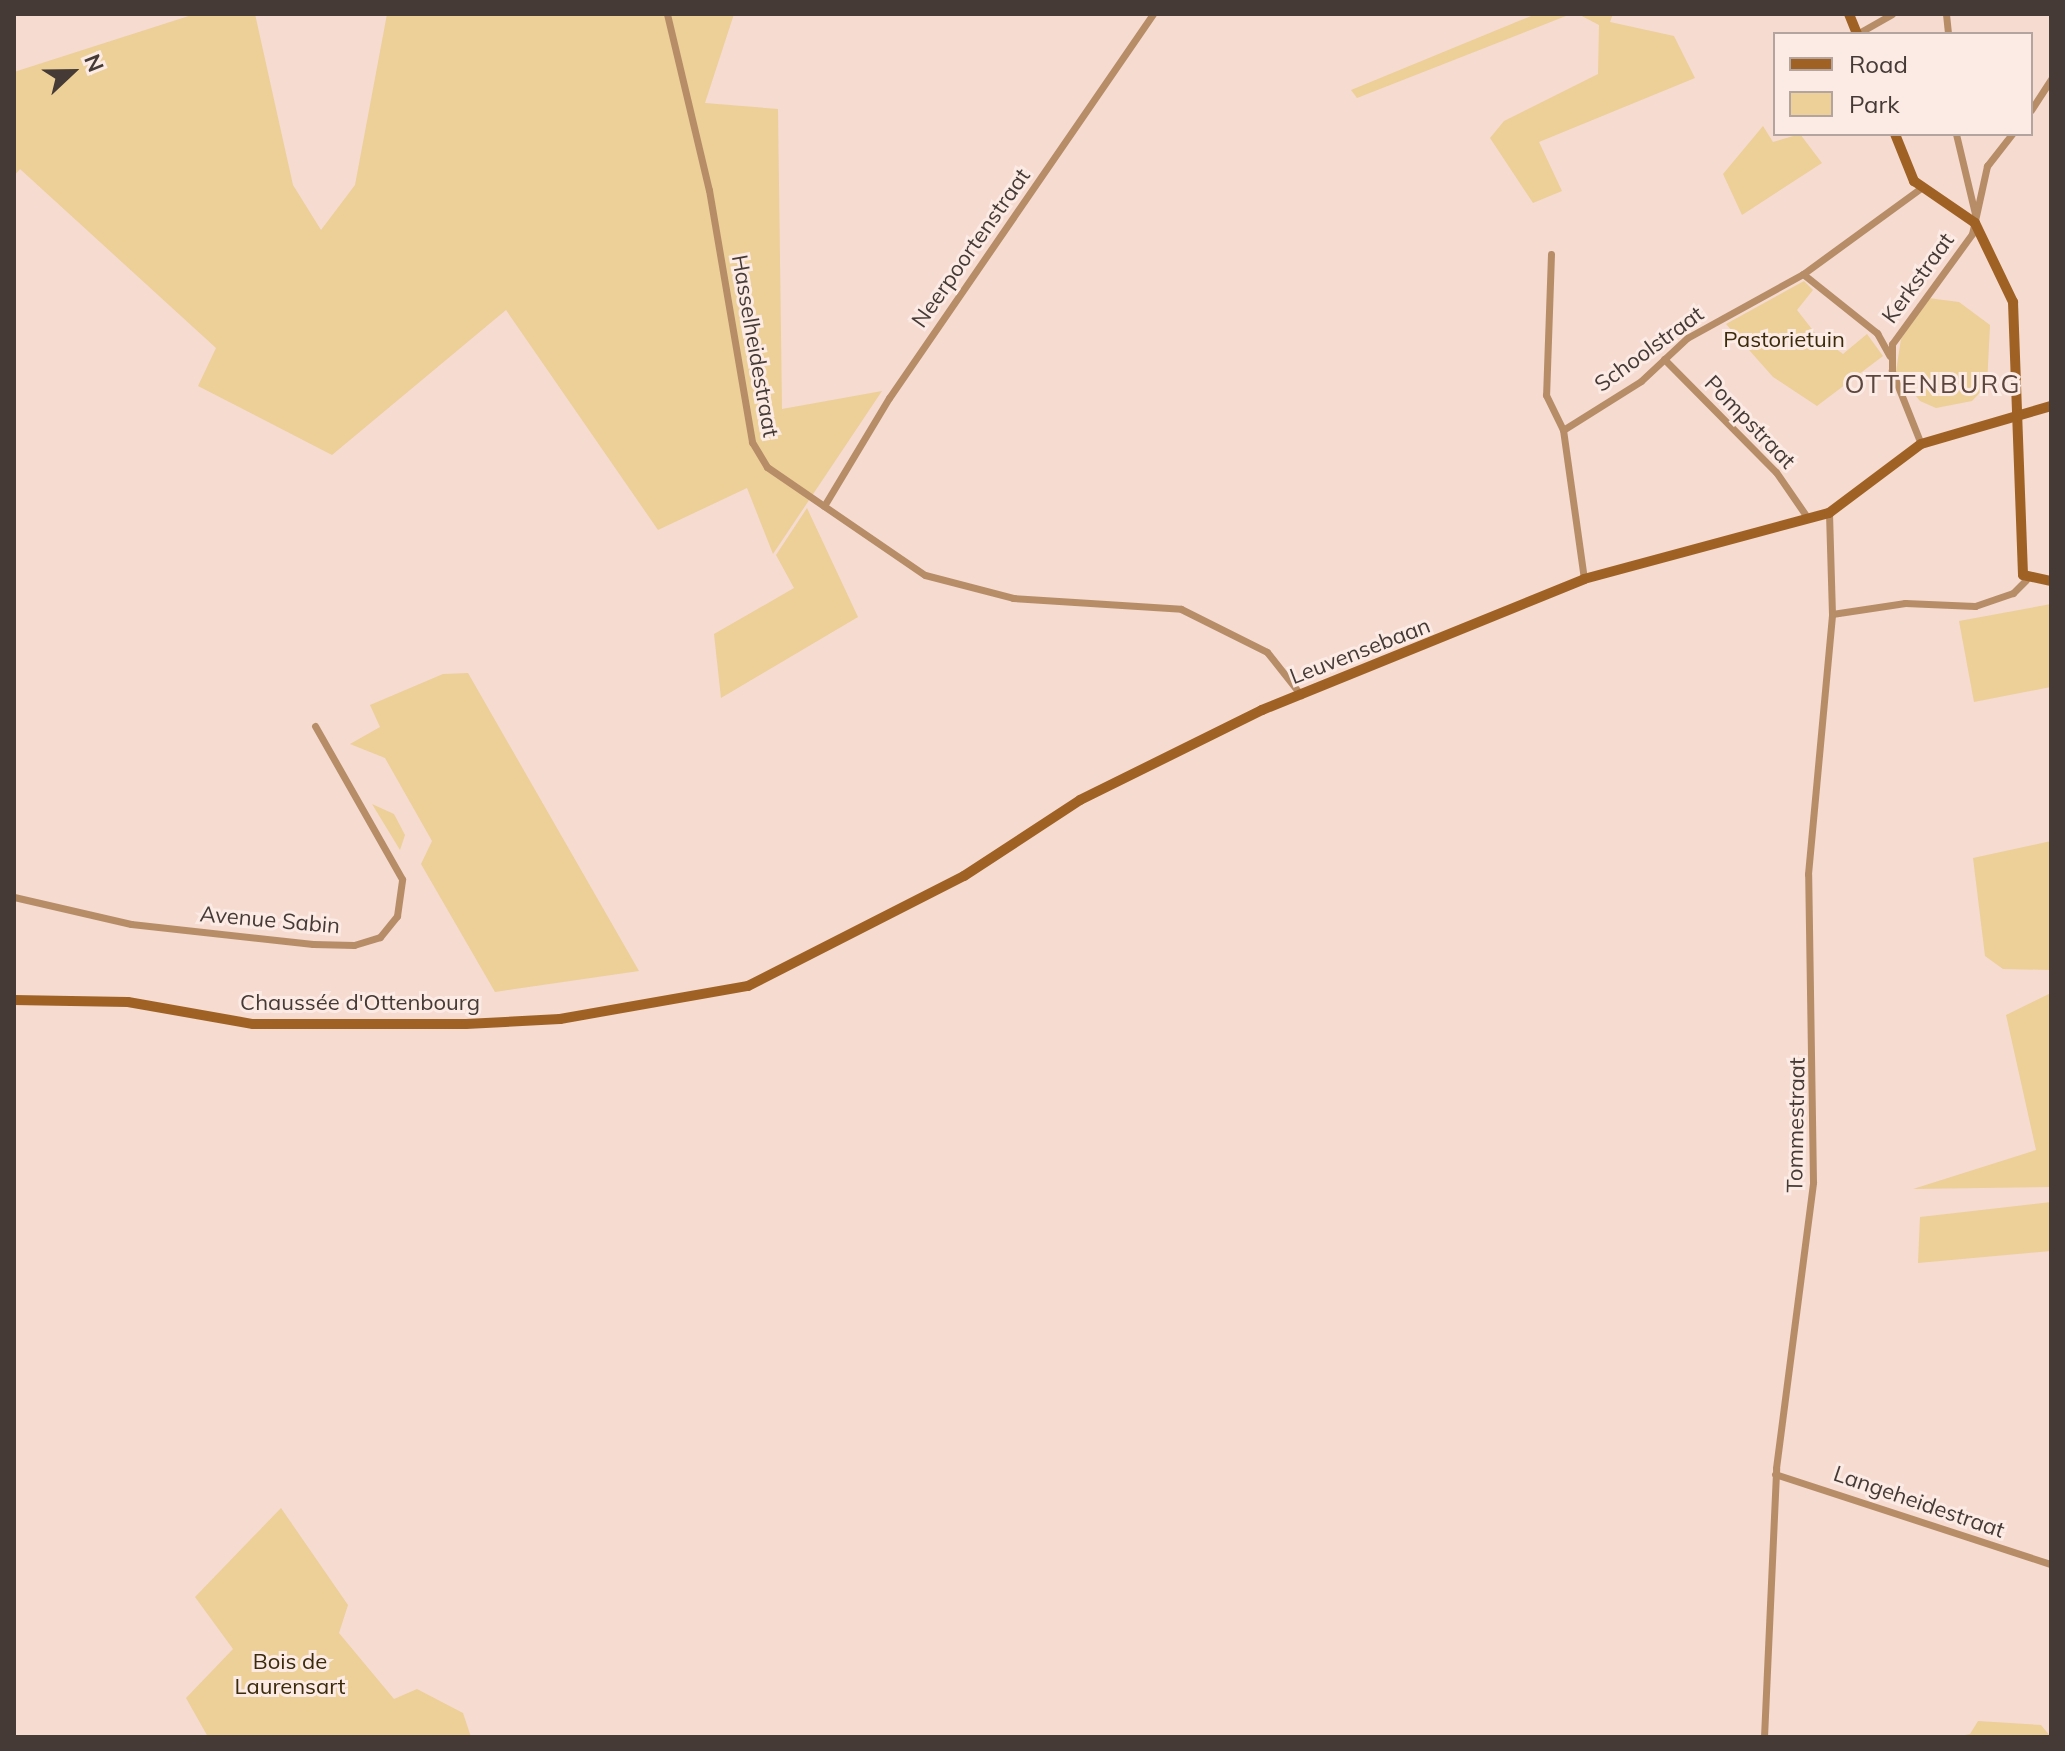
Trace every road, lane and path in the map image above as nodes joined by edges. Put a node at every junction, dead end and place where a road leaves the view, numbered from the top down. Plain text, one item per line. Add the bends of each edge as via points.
1 (667, 14) edge
2 (1153, 14) edge
3 (1892, 14) edge
4 (1860, 32) edge
5 (2051, 79) edge
6 (2033, 107) edge
7 (1896, 136) edge
8 (1956, 136) edge
9 (2010, 136) edge
10 (1921, 188) junction
11 (1976, 220) junction
12 (1551, 254) dead end
13 (1803, 274) junction
14 (1898, 330) junction
15 (1877, 333) junction
16 (1890, 356) junction
17 (1664, 359) junction
18 (2051, 406) edge
19 (2016, 411) junction
20 (1563, 430) junction
21 (1921, 444) junction
22 (824, 506) junction
23 (1829, 513) junction
24 (1805, 514) junction
25 (1584, 579) junction
26 (2026, 580) junction
27 (2051, 581) edge
28 (1832, 614) junction
29 (1301, 695) junction
30 (315, 726) dead end
31 (14, 897) edge
32 (706, 996) joint
33 (14, 1000) edge
34 (1775, 1474) junction
35 (2051, 1564) edge
36 (1764, 1737) edge

1 - 22 street, Hasselheidestraat via 709,190 752,442 767,467
2 - 22 street, Neerpoortenstraat via 889,398
3 - 4 street
5 - 6 street
7 - 10 street
8 - 11 street
9 - 11 street via 1987,166
10 - 11 street
10 - 13 street, Schoolstraat
11 - 14 street, Kerkstraat
11 - 19 street via 2013,302
12 - 20 street via 1546,395
13 - 15 street
13 - 17 street, Schoolstraat via 1687,338
14 - 15 street
14 - 16 street, Kerkstraat
15 - 16 street
16 - 21 street, Kerkstraat
17 - 20 street, Schoolstraat
17 - 24 street, Pompstraat via 1776,472
18 - 19 street
19 - 21 street
19 - 26 street
20 - 25 street
21 - 23 street
22 - 29 street, Hasselheidestraat via 925,575 1013,598 1181,609 1216,620 1286,669
23 - 24 street, Leuvensebaan
23 - 28 street, Tommestraat
24 - 25 street, Leuvensebaan
25 - 29 street, Leuvensebaan
26 - 27 street
26 - 28 street via 2013,593 1975,606 1905,603
28 - 34 street, Tommestraat via 1808,874 1816,1055 1809,1253
29 - 32 street, Leuvensebaan via 1080,800 964,876 768,978
30 - 31 street, Avenue Sabin via 402,879 397,916 380,937 354,945 313,944 131,924
32 - 33 street, Chaussée d'Ottenbourg via 523,1022 400,1025 253,1024 128,1002
34 - 35 street, Langeheidestraat
34 - 36 street, Tommestraat

